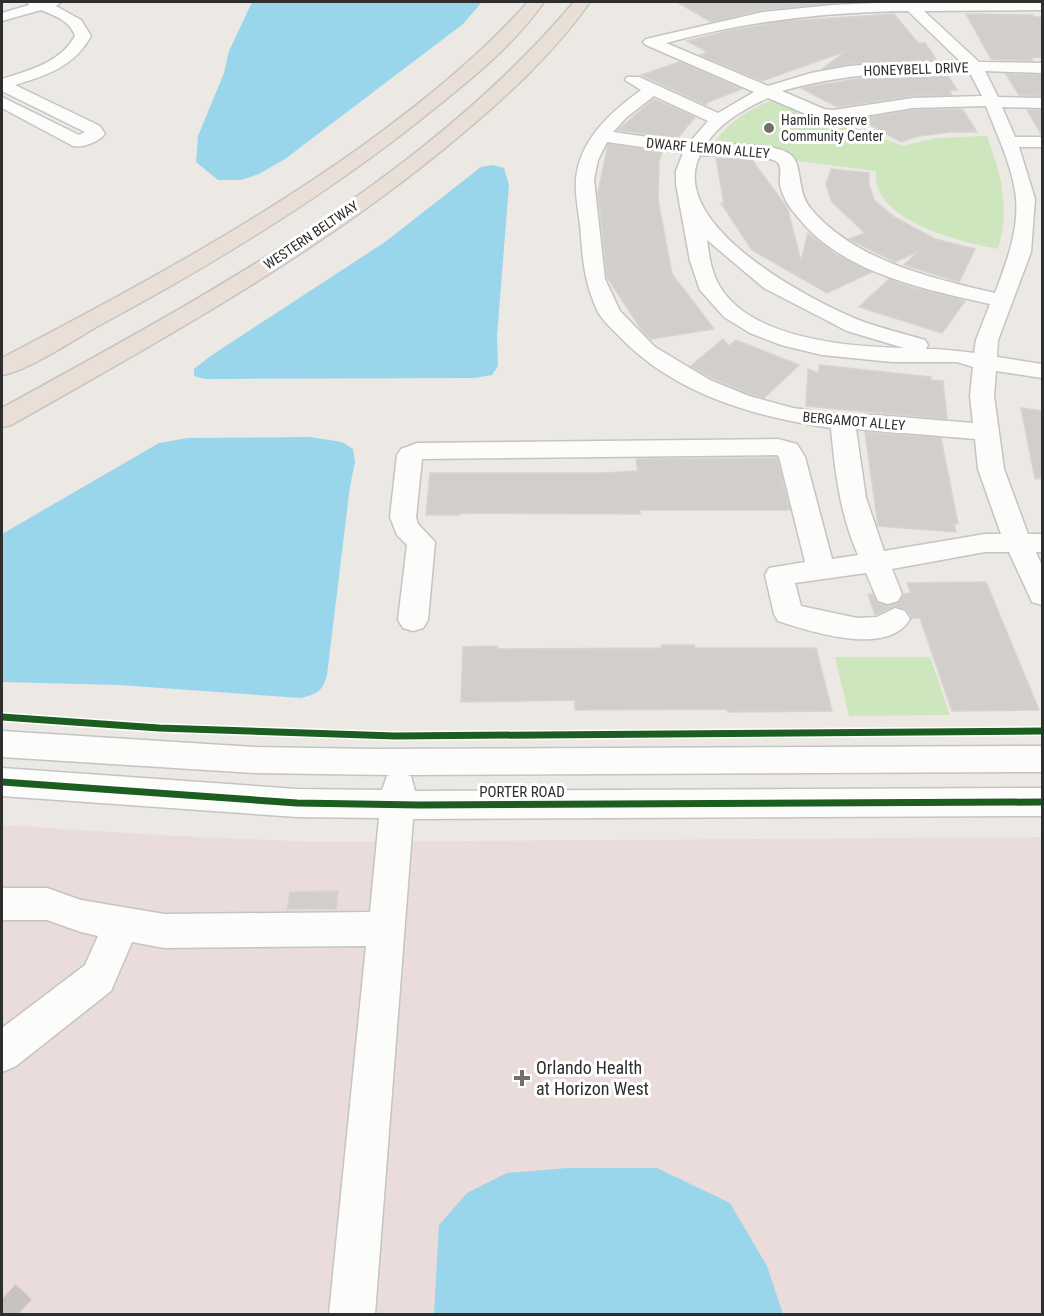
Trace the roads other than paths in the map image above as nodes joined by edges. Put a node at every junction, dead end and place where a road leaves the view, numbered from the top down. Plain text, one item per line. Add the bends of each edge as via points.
1 (536, 2) edge
2 (582, 2) edge
3 (43, 3) edge
4 (909, 3) edge
5 (1042, 6) edge
6 (2, 17) edge
7 (974, 66) junction
8 (1042, 68) edge
9 (630, 79) dead end
10 (2, 84) edge
11 (652, 89) junction
12 (768, 91) junction
13 (2, 102) edge
14 (992, 102) junction
15 (1042, 103) edge
16 (720, 120) junction
17 (601, 136) junction
18 (1007, 141) junction
19 (1042, 142) edge
20 (694, 149) junction
21 (1034, 199) edge
22 (691, 207) junction
23 (1003, 301) junction
24 (953, 356) junction
25 (984, 362) junction
26 (2, 368) edge
27 (1042, 371) edge
28 (2, 419) edge
29 (843, 422) junction
30 (985, 432) junction
31 (1030, 543) edge
32 (877, 562) junction
33 (821, 570) junction
34 (1042, 595) edge
35 (413, 620) dead end
36 (2, 744) edge
37 (117, 752) junction
38 (1042, 759) edge
39 (2, 762) edge
40 (401, 762) junction
41 (2, 782) edge
42 (1042, 802) edge
43 (397, 804) junction
44 (2, 904) edge
45 (121, 925) junction
46 (386, 929) junction
47 (2, 1052) edge
48 (352, 1314) edge

1 - 26 highway via 490,51 431,104 348,166 218,249
2 - 28 highway, WESTERN BELTWAY via 502,90 441,143 344,215 226,291
3 - 6 street
3 - 10 street via 77,23 83,36 80,45 55,66
4 - 5 street
4 - 7 street
4 - 12 street via 761,16 651,42
7 - 8 street, HONEYBELL DRIVE
7 - 12 street, HONEYBELL DRIVE via 856,71
7 - 14 street
9 - 11 street
10 - 13 street via 96,134 79,142
11 - 16 street
11 - 17 street, BERGAMOT ALLEY via 621,113
12 - 14 street via 833,117 918,103
12 - 16 street, HONEYBELL DRIVE
14 - 15 street
14 - 18 street
16 - 20 street, HONEYBELL DRIVE
17 - 20 street, DWARF LEMON ALLEY
17 - 29 street, BERGAMOT ALLEY via 589,160 585,180 595,279 610,314 647,352 702,385 792,415
18 - 19 street
18 - 21 street
20 - 22 street, HONEYBELL DRIVE via 685,183
20 - 23 street, DWARF LEMON ALLEY via 775,154 788,162 794,197 805,214 846,248 891,270 941,287
21 - 23 street
22 - 24 street, HONEYBELL DRIVE via 718,241 771,284 855,326
22 - 24 street, HONEYBELL DRIVE via 710,289 727,308 753,325 819,348 861,354
23 - 25 street via 987,340
24 - 25 street, HONEYBELL DRIVE
25 - 27 street, HONEYBELL DRIVE
25 - 30 street via 981,396
29 - 30 street, BERGAMOT ALLEY
29 - 32 street via 855,505
30 - 31 street via 991,469
31 - 32 street via 985,543
31 - 34 street
32 - 33 street
32 - 33 street via 891,606 883,628 857,629 788,614 779,575
33 - 35 street via 792,457 788,450 778,447 417,451 410,455 403,517 409,533 421,542
36 - 37 street, PORTER ROAD
37 - 39 street via 66,762
37 - 40 street, PORTER ROAD via 254,760
38 - 40 street, PORTER ROAD
40 - 43 street
41 - 43 street, PORTER ROAD via 285,802
42 - 43 street, PORTER ROAD
43 - 46 street
44 - 45 street via 47,904
45 - 46 street via 164,931
45 - 47 street via 98,978
46 - 48 street

